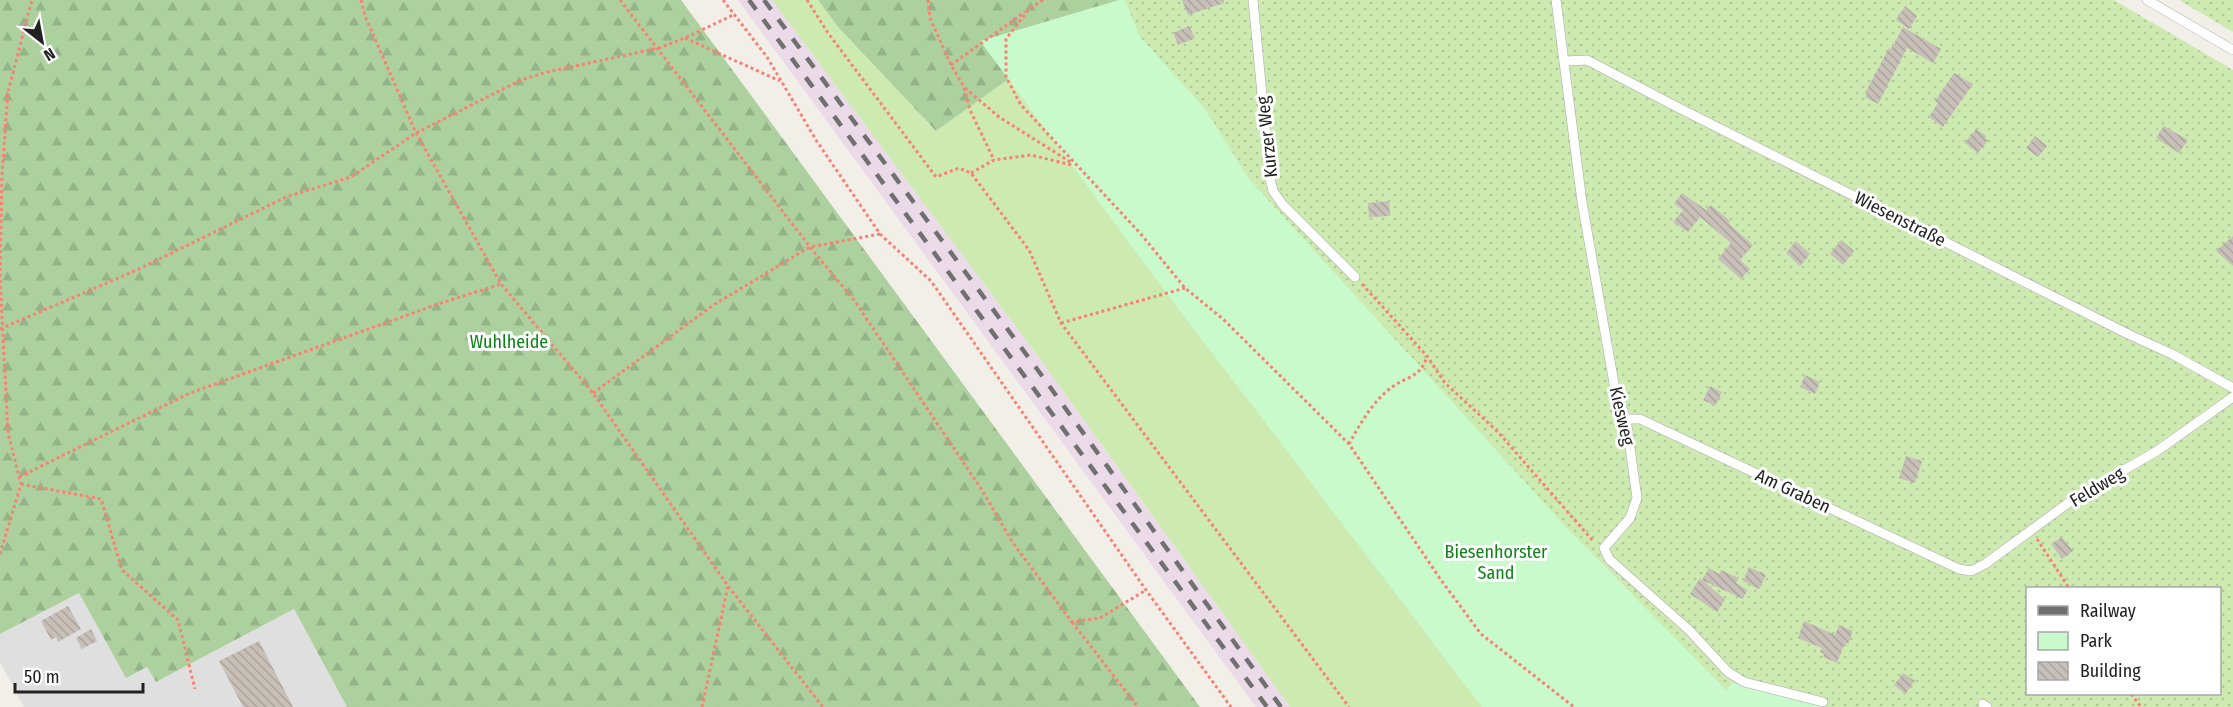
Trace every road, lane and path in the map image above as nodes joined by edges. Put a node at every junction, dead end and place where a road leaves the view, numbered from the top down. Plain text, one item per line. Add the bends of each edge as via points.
1 (32, 0) edge
2 (361, 0) edge
3 (620, 0) edge
4 (723, 0) edge
5 (807, 0) edge
6 (928, 0) edge
7 (1043, 0) edge
8 (1253, 0) edge
9 (1556, 0) edge
10 (2147, 0) edge
11 (1029, 9) junction
12 (734, 15) junction
13 (685, 38) junction
14 (659, 48) junction
15 (2233, 50) edge
16 (1565, 61) junction
17 (951, 65) junction
18 (781, 82) junction
19 (964, 87) junction
20 (416, 134) junction
21 (994, 160) junction
22 (1076, 166) junction
23 (970, 173) junction
24 (880, 234) junction
25 (810, 247) junction
26 (1354, 277) joint
27 (501, 284) junction
28 (1185, 288) junction
29 (1061, 323) junction
30 (2, 328) edge
31 (1427, 356) junction
32 (2233, 388) edge
33 (593, 393) junction
34 (2233, 397) edge
35 (1626, 419) junction
36 (1349, 444) junction
37 (19, 477) junction
38 (21, 484) junction
39 (2031, 530) junction
40 (1604, 548) junction
41 (0, 554) edge
42 (1959, 570) joint
43 (728, 586) junction
44 (2068, 587) edge
45 (1146, 590) junction
46 (1072, 622) junction
47 (195, 689) dead end
48 (1823, 702) dead end
49 (702, 707) edge
50 (823, 707) edge
51 (1138, 707) edge
52 (1231, 707) edge
53 (1349, 707) edge
54 (1574, 707) edge

1 - 30 path via 8,92 2,176
2 - 20 path
3 - 14 path
4 - 12 path
5 - 23 path via 936,177 959,168
6 - 17 path via 930,18
7 - 11 path
8 - 26 lane, Kurzer Weg via 1273,191
9 - 16 lane, Kiesweg
10 - 15 lane
11 - 17 path
11 - 22 path via 1006,39 1006,77 1021,105
12 - 13 path
12 - 18 path
13 - 14 path
13 - 18 path
14 - 20 path via 521,80
14 - 25 path
16 - 32 lane, Wiesenstraße via 1587,60
16 - 35 lane, Kiesweg via 1590,245 1615,389
17 - 19 path
18 - 24 path
19 - 21 path via 970,110
19 - 22 path via 999,117
20 - 27 path
20 - 30 path via 351,177 286,197 139,269
21 - 22 path via 1030,155
21 - 23 path
22 - 28 path via 1140,232
23 - 29 path via 1029,250
24 - 25 path
24 - 45 path via 931,281
25 - 33 path via 715,304
25 - 46 path via 854,300 1013,543
26 - 31 path
27 - 33 path
27 - 37 path via 190,393
28 - 29 path
28 - 36 path via 1223,319
29 - 53 path
30 - 37 path via 8,433
31 - 36 path via 1419,371 1393,386 1365,417
31 - 40 path via 1445,383 1498,432 1594,543
33 - 43 path
34 - 39 lane, Feldweg via 2157,451 2075,498
35 - 40 lane, Kiesweg via 1637,498 1630,518
35 - 42 lane, Am Graben via 1640,419
36 - 54 path via 1481,634
37 - 38 path
38 - 41 path
38 - 47 path via 101,500 122,570 178,620
39 - 42 lane, Feldweg via 1985,564 1971,571
39 - 44 path
40 - 48 lane via 1610,559 1689,630 1728,672 1744,682
43 - 49 path
43 - 50 path
45 - 46 path via 1100,618
45 - 52 path
46 - 51 path

